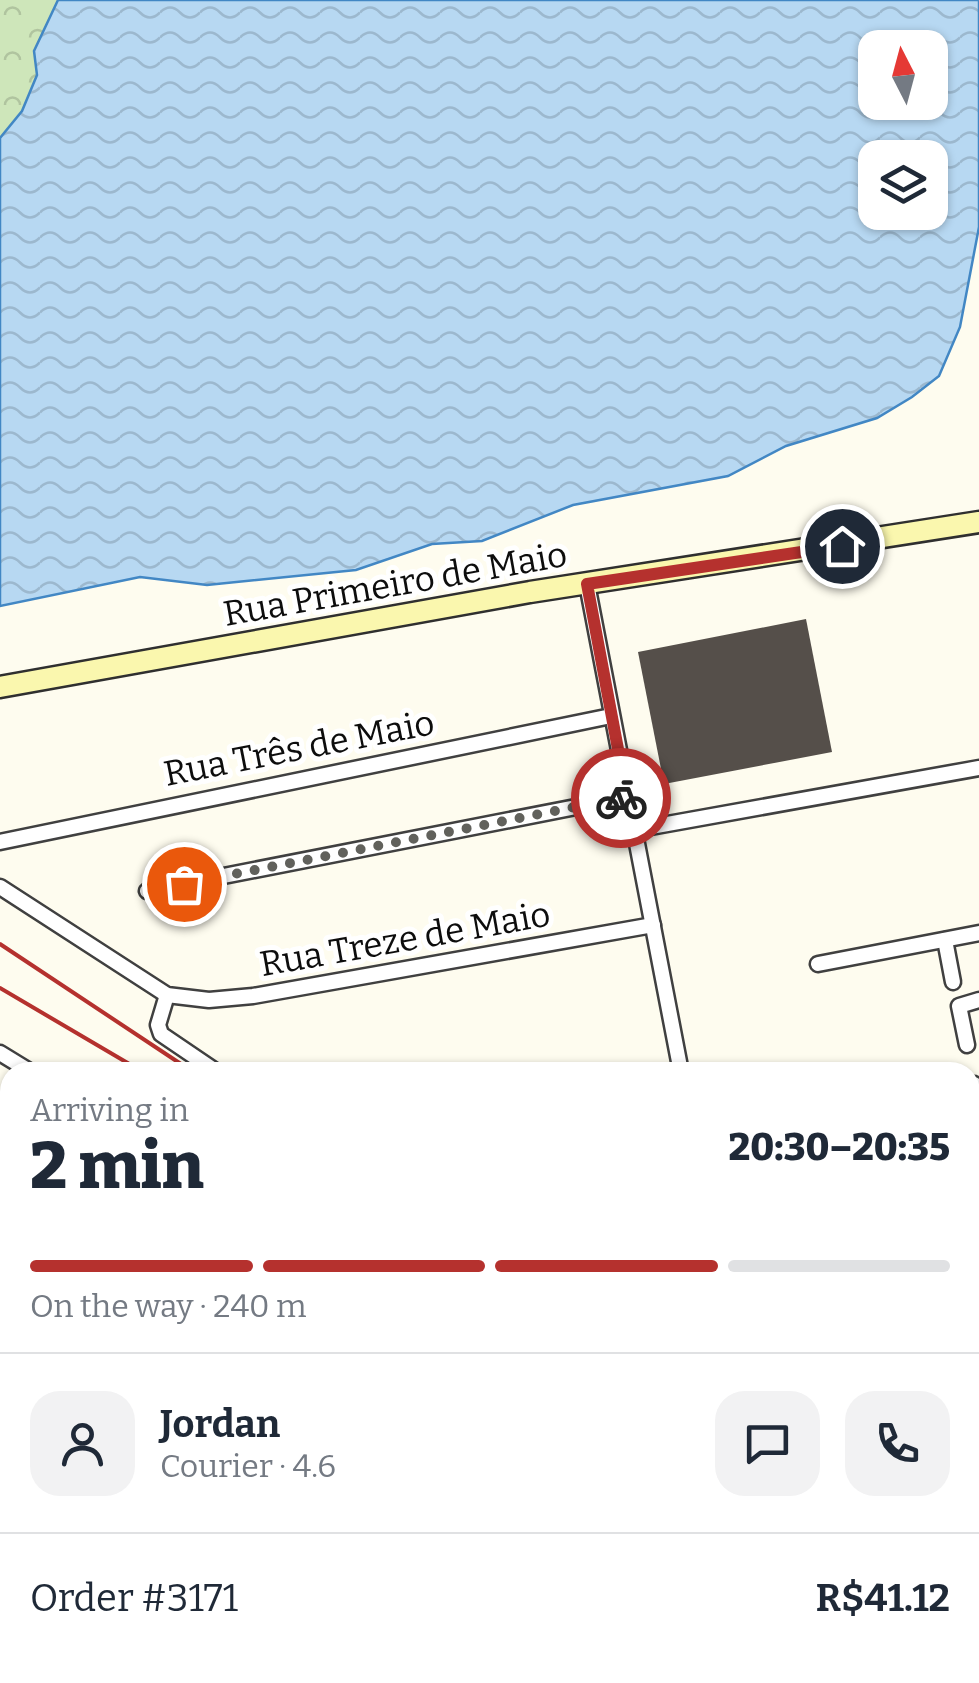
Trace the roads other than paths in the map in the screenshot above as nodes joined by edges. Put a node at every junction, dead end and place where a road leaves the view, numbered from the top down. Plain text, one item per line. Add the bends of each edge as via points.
1 (979, 522) edge
2 (587, 584) junction
3 (0, 688) edge
4 (611, 716) junction
5 (979, 768) edge
6 (627, 797) junction
7 (634, 830) junction
8 (0, 842) edge
9 (0, 888) edge
10 (147, 891) dead end
11 (653, 925) junction
12 (979, 932) edge
13 (945, 940) junction
14 (818, 964) dead end
15 (953, 982) dead end
16 (167, 994) junction
17 (979, 1000) edge
18 (967, 1046) dead end
19 (203, 1062) edge
20 (680, 1062) edge

1 - 2 main road, Rua Primeiro de Maio
2 - 3 main road, Rua Primeiro de Maio
2 - 4 street
4 - 6 street
4 - 8 street, Rua Três de Maio
5 - 7 street
6 - 7 street
6 - 10 street
7 - 11 street
9 - 16 street
11 - 16 street, Rua Treze de Maio via 253,996 209,1000
11 - 20 street
12 - 13 street
13 - 14 street
13 - 15 street
16 - 19 street via 160,1034
17 - 18 street via 959,1007

